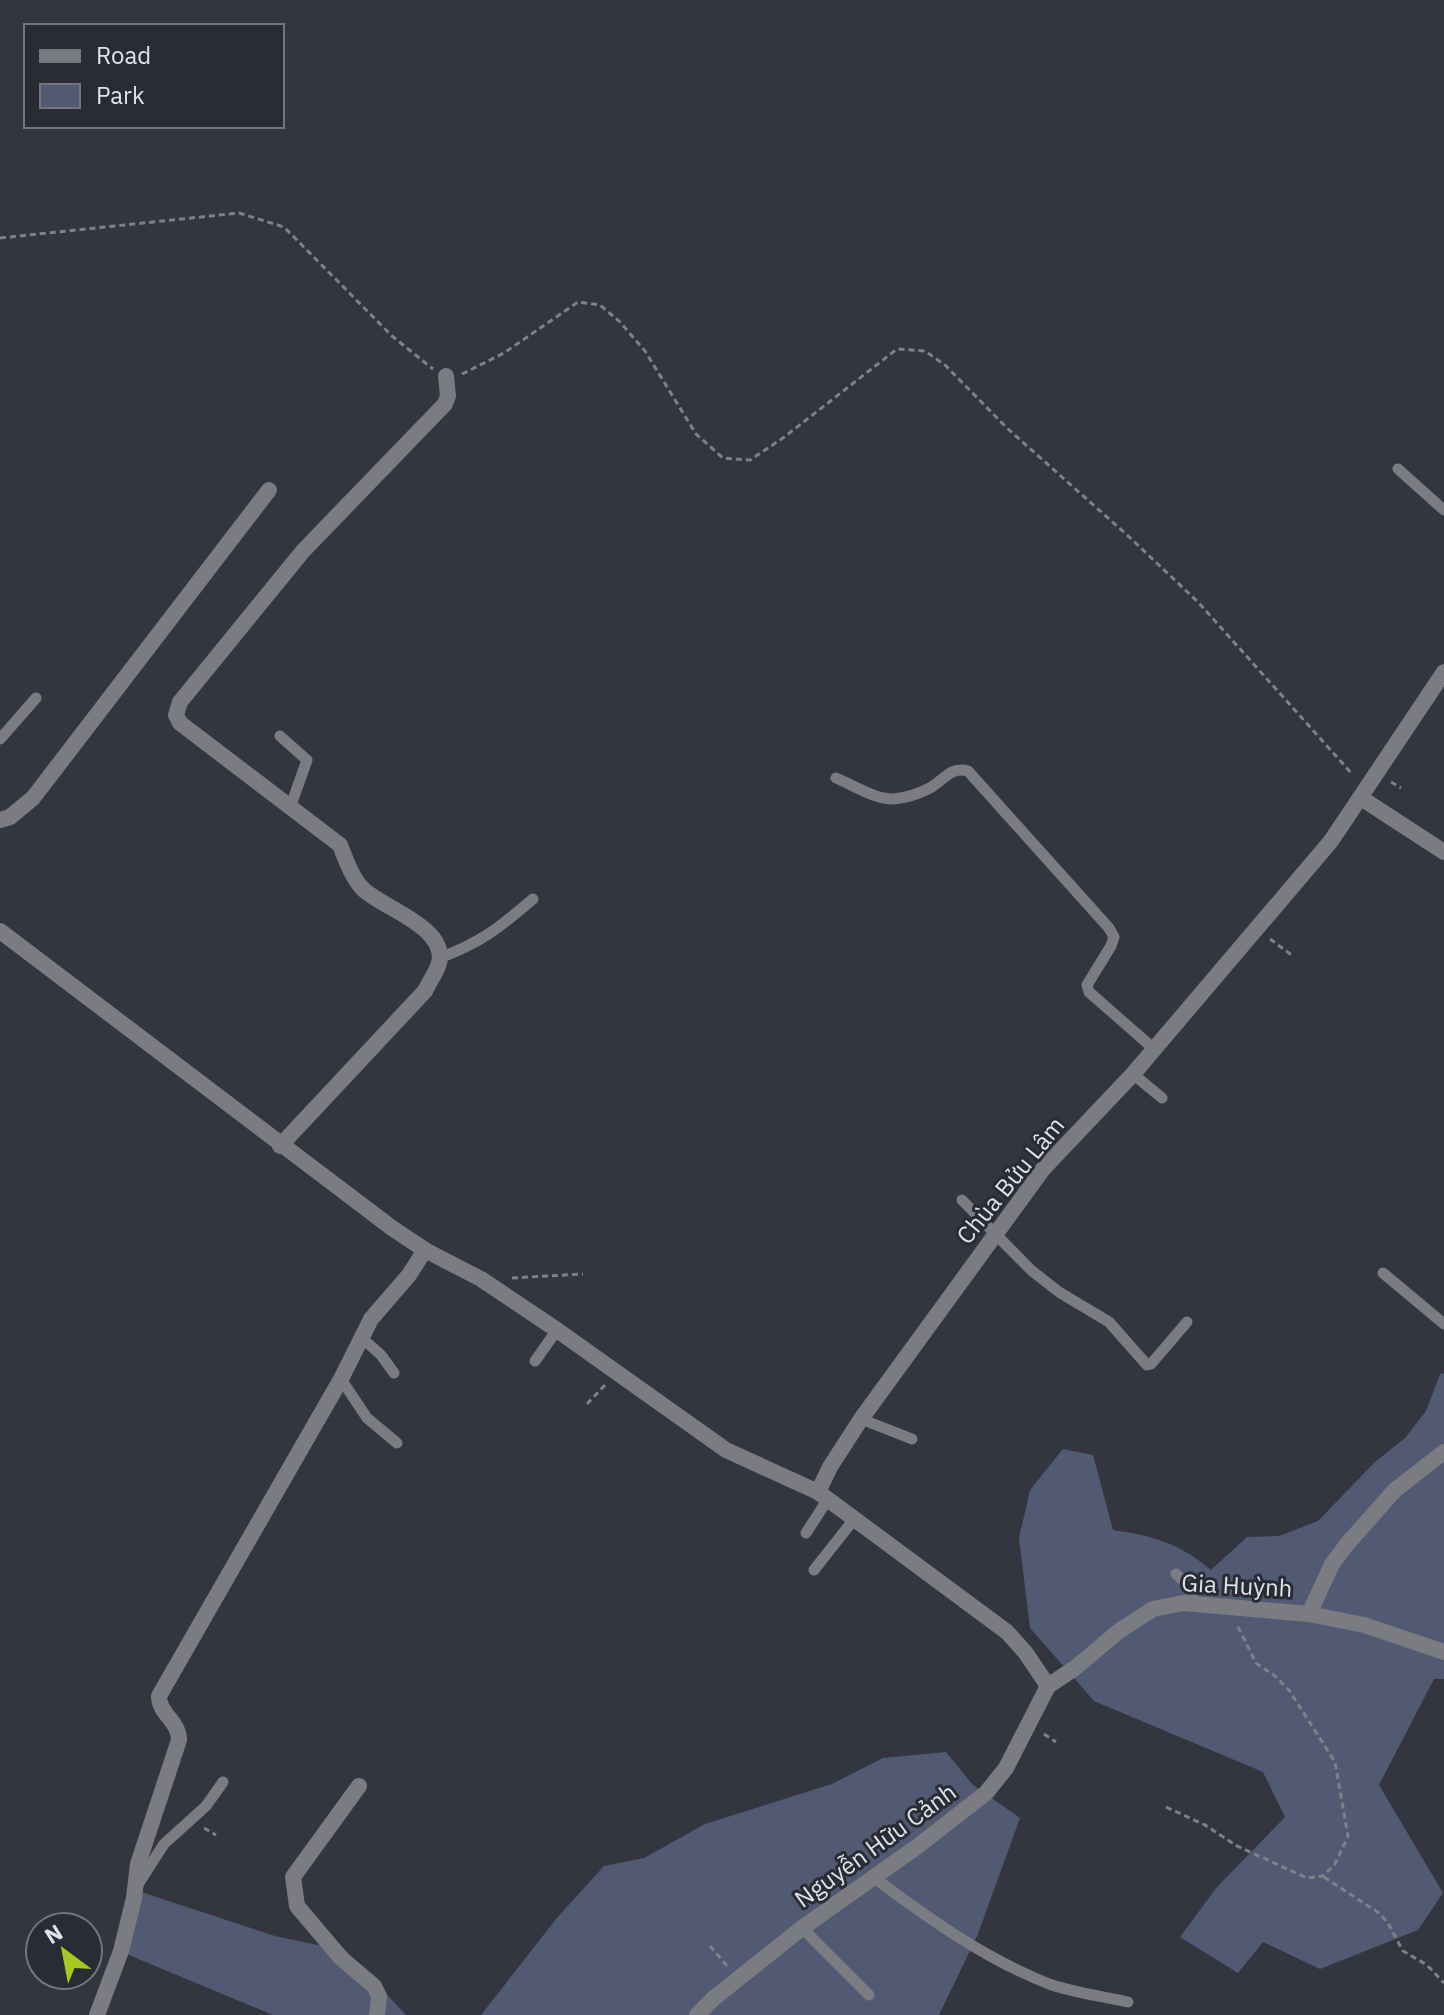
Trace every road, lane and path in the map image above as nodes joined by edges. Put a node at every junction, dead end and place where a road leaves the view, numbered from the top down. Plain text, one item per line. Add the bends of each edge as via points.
1 (0, 238) edge
2 (446, 376) junction
3 (1398, 469) dead end
4 (269, 490) dead end
5 (1444, 510) edge
6 (1444, 672) edge
7 (36, 698) dead end
8 (280, 736) dead end
9 (0, 739) edge
10 (836, 778) dead end
11 (1364, 794) junction
12 (290, 808) junction
13 (0, 820) edge
14 (1444, 852) edge
15 (533, 899) dead end
16 (1257, 929) junction
17 (0, 931) edge
18 (1293, 956) dead end
19 (439, 958) junction
20 (1154, 1049) junction
21 (1133, 1074) junction
22 (1162, 1098) dead end
23 (280, 1146) junction
24 (962, 1200) dead end
25 (996, 1233) junction
26 (425, 1250) junction
27 (1383, 1273) dead end
28 (583, 1274) dead end
29 (510, 1278) dead end
30 (1187, 1322) dead end
31 (1444, 1324) edge
32 (557, 1330) junction
33 (362, 1338) junction
34 (535, 1361) dead end
35 (617, 1372) junction
36 (394, 1373) dead end
37 (341, 1379) junction
38 (587, 1404) dead end
39 (861, 1419) junction
40 (912, 1439) dead end
41 (397, 1443) dead end
42 (1444, 1452) edge
43 (823, 1495) junction
44 (855, 1518) junction
45 (806, 1533) dead end
46 (814, 1570) dead end
47 (1176, 1574) dead end
48 (1194, 1603) junction
49 (1227, 1606) junction
50 (1309, 1614) junction
51 (1444, 1652) edge
52 (1048, 1686) junction
53 (223, 1782) dead end
54 (359, 1786) dead end
55 (1166, 1807) dead end
56 (1323, 1876) junction
57 (873, 1877) junction
58 (134, 1890) junction
59 (802, 1928) junction
60 (710, 1946) dead end
61 (738, 1979) junction
62 (1444, 1983) edge
63 (869, 1995) dead end
64 (1128, 2002) dead end
65 (97, 2015) edge
66 (377, 2015) edge
67 (697, 2015) edge

1 - 2 path via 239,213 284,227 392,336 423,364
2 - 11 path via 504,353 578,302 600,305 645,351 696,434 723,458 750,460 897,349 925,351 1198,602
2 - 12 street via 445,404 303,551 180,702 180,723
3 - 5 lane
4 - 13 street via 33,798
6 - 11 street, Chùa Bửu Lâm
7 - 9 lane
8 - 12 lane via 307,760
10 - 20 lane via 896,799 931,787 951,771 968,771 1109,928 1114,937 1087,985 1089,992
11 - 14 street
11 - 16 street, Chùa Bửu Lâm
12 - 19 street via 340,845 359,885 413,919 436,942
15 - 19 lane via 491,934
16 - 18 path
16 - 20 street, Chùa Bửu Lâm
17 - 23 street
19 - 23 street via 425,991
20 - 21 street, Chùa Bửu Lâm
21 - 22 lane
21 - 25 street, Chùa Bửu Lâm via 1043,1169
23 - 26 street
24 - 25 lane
25 - 30 lane via 1032,1271 1109,1322 1147,1365
25 - 39 street, Chùa Bửu Lâm
26 - 32 street via 481,1279
26 - 33 street
27 - 31 lane
28 - 29 path
32 - 34 lane
32 - 35 street
33 - 36 lane
33 - 37 street
35 - 38 path
35 - 43 street via 726,1450
37 - 41 lane via 367,1418
37 - 58 street via 159,1696 159,1706 179,1730 179,1740
39 - 40 lane
39 - 43 street, Chùa Bửu Lâm via 830,1467
42 - 50 street via 1395,1490 1348,1543
43 - 44 street
43 - 45 lane
44 - 46 lane
44 - 52 street via 1007,1632
47 - 48 lane via 1188,1585
48 - 49 street, Gia Huỳnh
48 - 52 street, Gia Huỳnh via 1153,1609
49 - 50 street, Gia Huỳnh
49 - 56 path via 1256,1663 1289,1690 1335,1762 1348,1836
50 - 51 street, Gia Huỳnh via 1364,1625
52 - 57 street, Nguyễn Hữu Cảnh via 1006,1768 986,1793
53 - 58 lane via 206,1806 164,1844
54 - 66 street via 293,1877 297,1906 341,1958 374,1986
55 - 56 path via 1287,1870 1307,1878
56 - 62 path via 1379,1913 1403,1951
57 - 59 street, Nguyễn Hữu Cảnh
57 - 64 lane via 931,1919 1021,1971 1052,1985
58 - 65 street via 121,1951
59 - 61 street, Nguyễn Hữu Cảnh
59 - 63 lane
60 - 61 path
61 - 67 street, Nguyễn Hữu Cảnh

